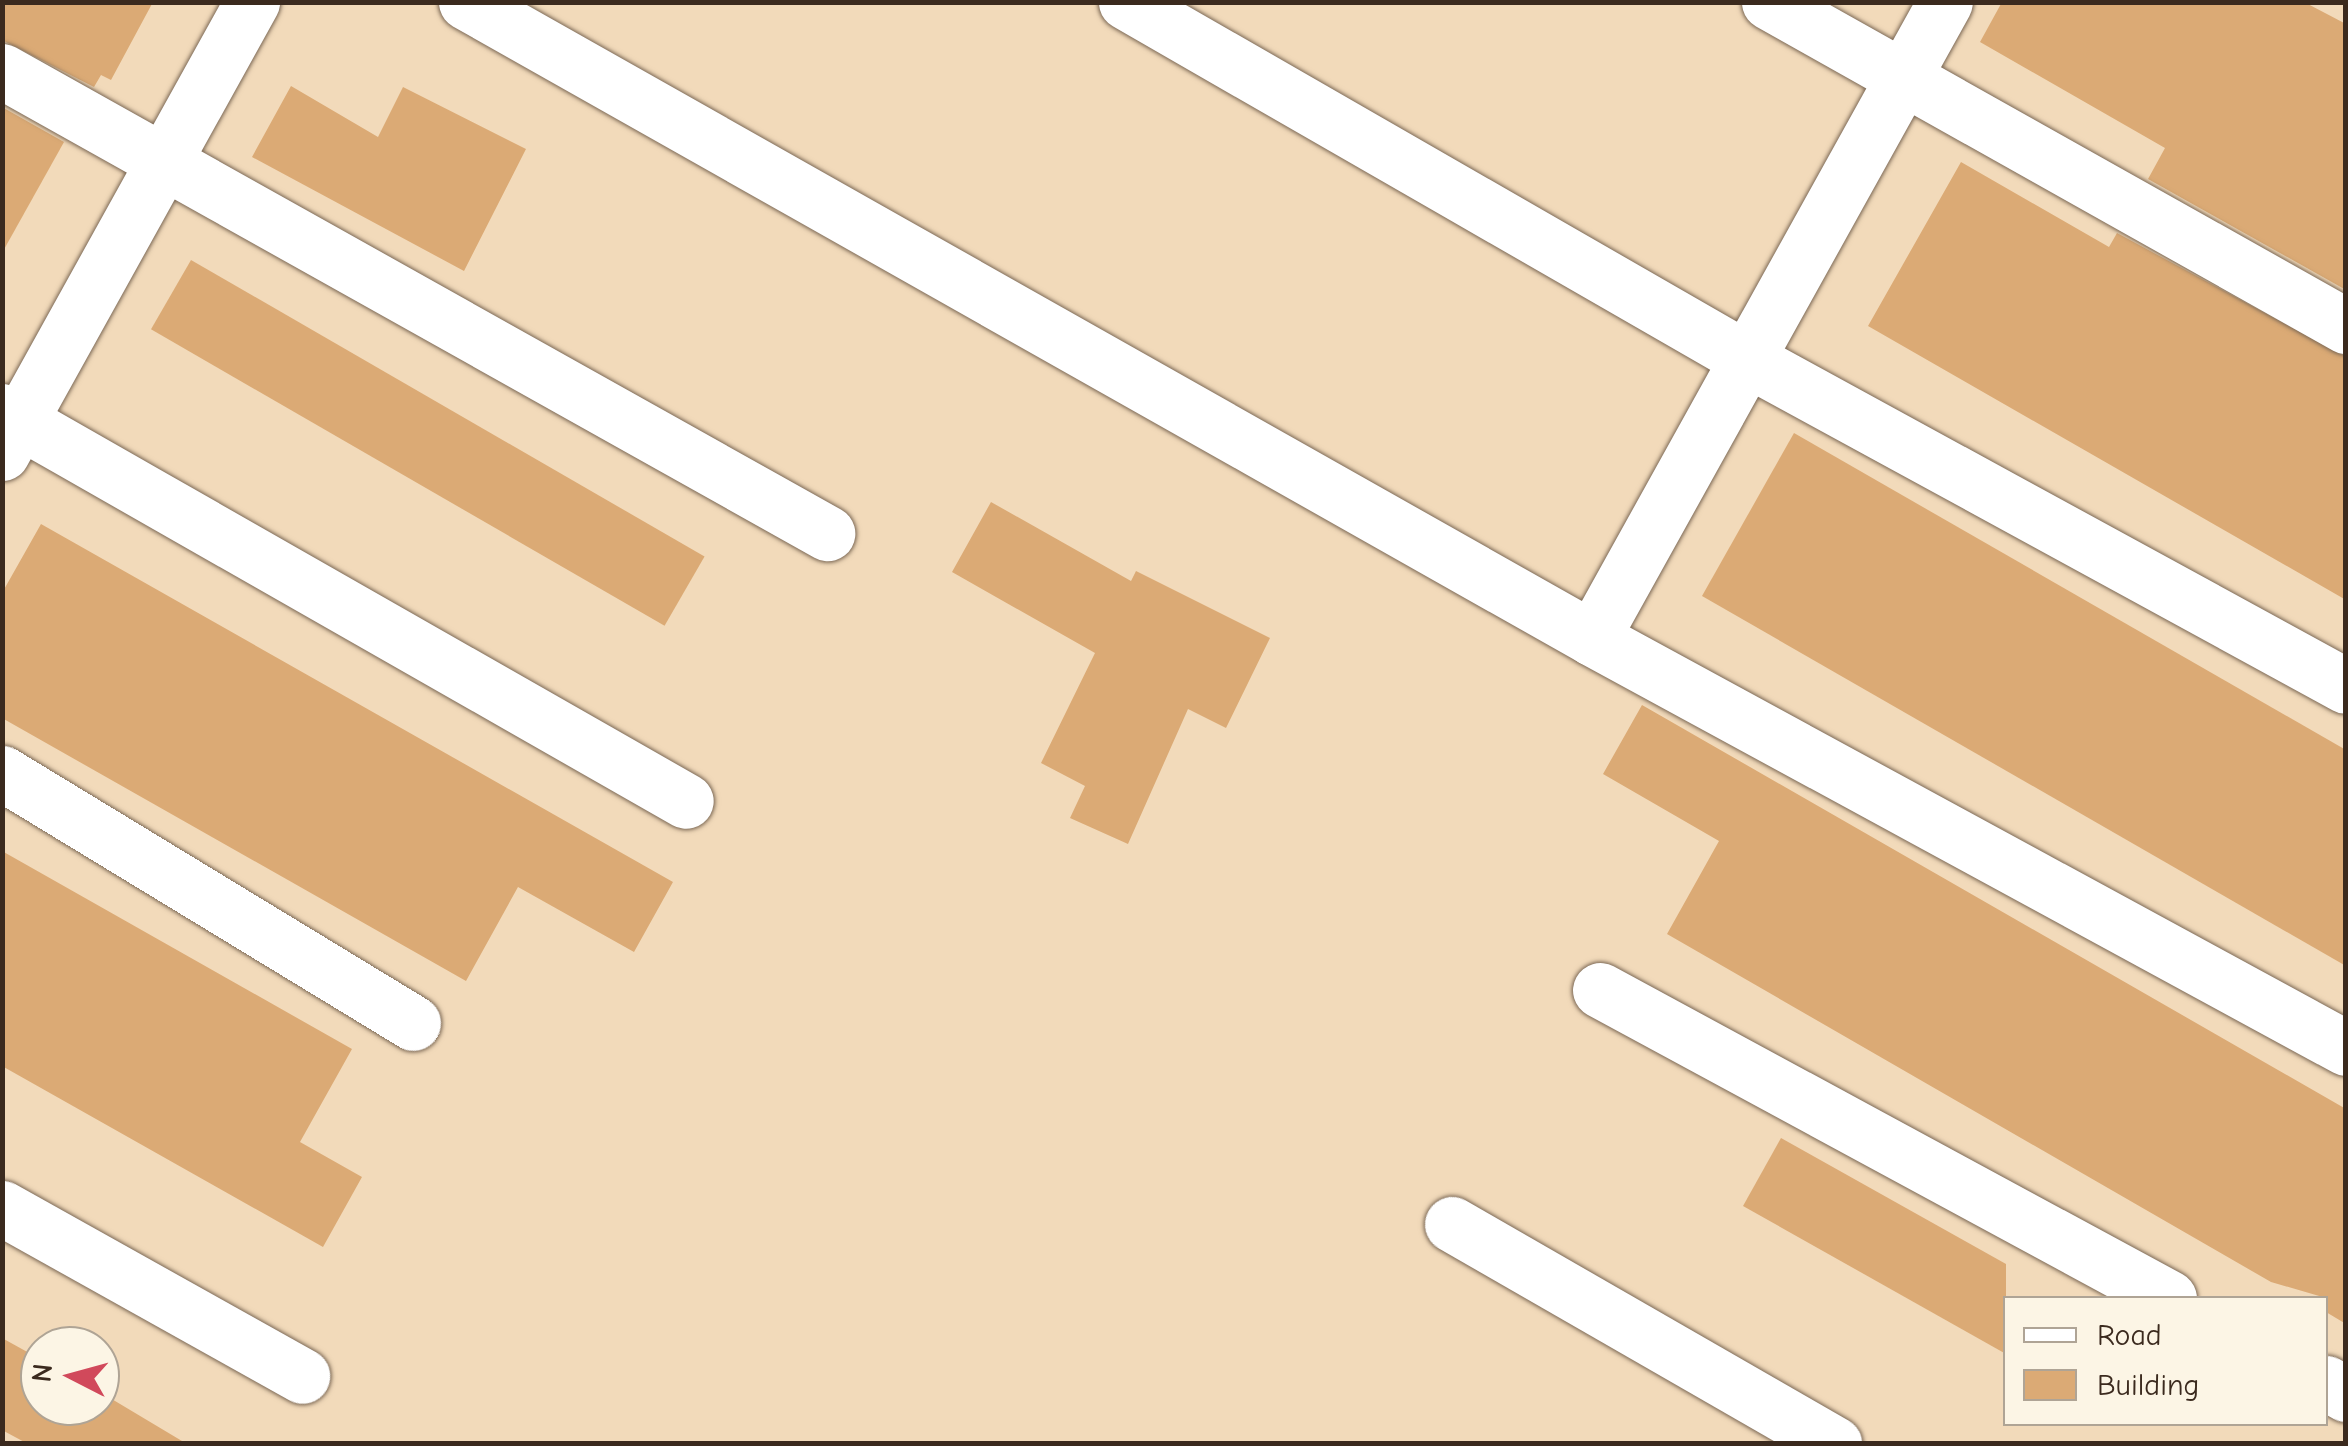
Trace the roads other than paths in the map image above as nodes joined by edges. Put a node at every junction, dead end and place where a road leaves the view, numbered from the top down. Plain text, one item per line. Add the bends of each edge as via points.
1 (252, 2) edge
2 (466, 2) edge
3 (1126, 2) edge
4 (1769, 2) edge
5 (1945, 2) edge
6 (2, 72) edge
7 (1900, 78) junction
8 (162, 160) junction
9 (2346, 326) edge
10 (1747, 359) junction
11 (9, 429) edge
12 (826, 534) dead end
13 (1592, 638) junction
14 (2346, 686) edge
15 (2, 773) edge
16 (686, 801) dead end
17 (1600, 990) dead end
18 (414, 1023) dead end
19 (2346, 1048) edge
20 (2, 1208) edge
21 (1452, 1224) dead end
22 (2165, 1296) edge
23 (302, 1376) dead end
24 (1834, 1444) edge

1 - 8 street
2 - 13 street
3 - 10 street
4 - 7 street
5 - 7 street
6 - 8 street
7 - 9 street
7 - 10 street
8 - 11 street
8 - 12 street
10 - 13 street
10 - 14 street
11 - 16 street
13 - 19 street
15 - 18 street
17 - 22 street
20 - 23 street
21 - 24 street

